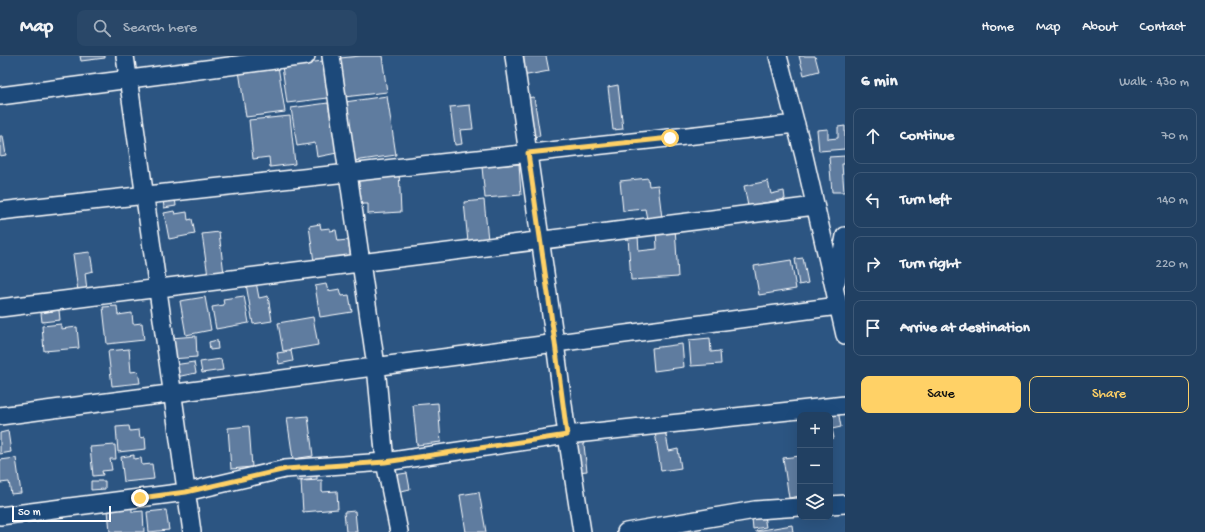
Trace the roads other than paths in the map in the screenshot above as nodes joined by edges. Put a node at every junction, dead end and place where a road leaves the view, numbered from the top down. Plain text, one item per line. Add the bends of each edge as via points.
1 (125, 56) edge
2 (306, 56) edge
3 (332, 56) edge
4 (514, 56) edge
5 (778, 56) edge
6 (128, 79) junction
7 (0, 96) edge
8 (796, 124) junction
9 (528, 153) junction
10 (348, 173) junction
11 (145, 195) junction
12 (815, 206) junction
13 (0, 211) edge
14 (845, 236) edge
15 (541, 241) junction
16 (361, 263) junction
17 (158, 288) junction
18 (836, 298) junction
19 (0, 308) edge
20 (845, 335) edge
21 (555, 343) junction
22 (376, 366) junction
23 (172, 393) junction
24 (845, 405) edge
25 (0, 416) edge
26 (567, 435) junction
27 (385, 462) junction
28 (186, 492) junction
29 (845, 504) edge
30 (833, 505) edge
31 (797, 507) edge
32 (0, 516) edge
33 (192, 532) edge
34 (399, 532) edge
35 (582, 532) edge
36 (626, 532) edge

1 - 6 street
2 - 6 street
3 - 10 street
4 - 9 street
5 - 8 street
6 - 7 street
6 - 11 street
8 - 9 street
8 - 12 street
9 - 10 street
9 - 15 street
10 - 11 street
10 - 16 street
11 - 13 street
11 - 17 street
12 - 15 street
12 - 18 street
14 - 18 street
15 - 16 street
15 - 21 street
16 - 17 street
16 - 22 street
17 - 19 street
17 - 23 street
18 - 20 street
18 - 21 street
21 - 22 street
21 - 26 street
22 - 23 street
22 - 27 street
23 - 25 street
23 - 28 street
24 - 26 street
26 - 27 street
26 - 35 street
27 - 28 street via 286,469
27 - 34 street
28 - 32 street
28 - 33 street
29 - 30 street
31 - 36 street via 755,510

